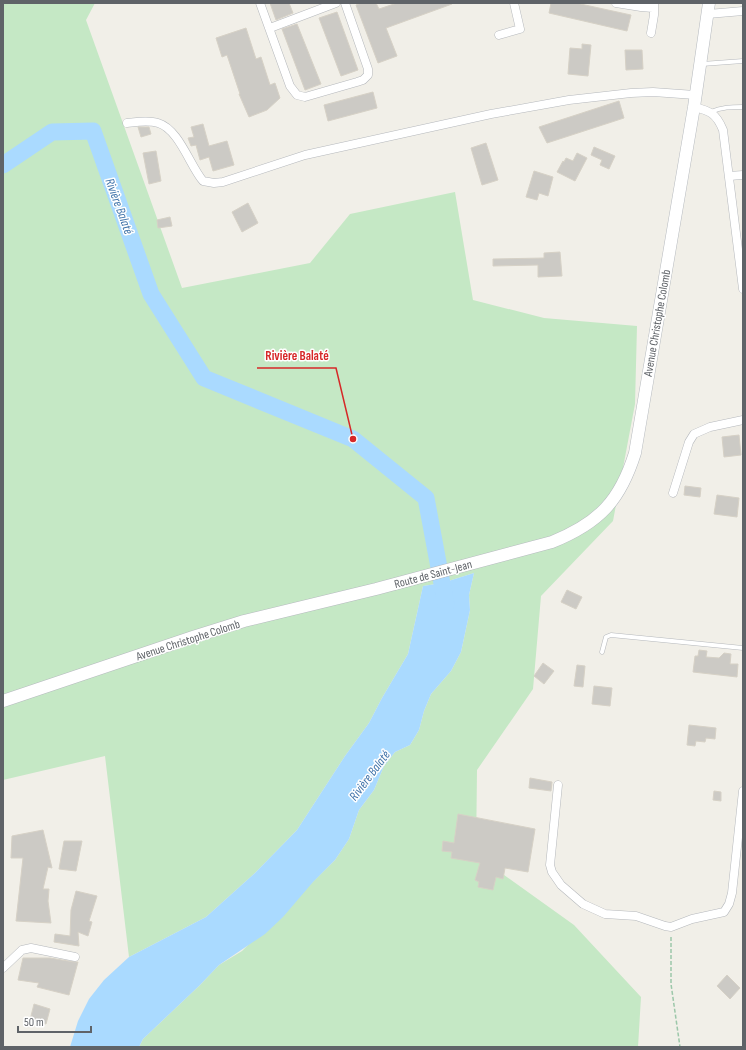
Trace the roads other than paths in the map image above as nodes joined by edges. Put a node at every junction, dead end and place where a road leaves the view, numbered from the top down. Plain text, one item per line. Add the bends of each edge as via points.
1 (260, 3) edge
2 (336, 3) edge
3 (345, 3) edge
4 (514, 3) edge
5 (616, 3) edge
6 (654, 5) edge
7 (708, 9) edge
8 (743, 11) edge
9 (270, 28) junction
10 (651, 33) dead end
11 (499, 35) dead end
12 (743, 61) edge
13 (700, 65) junction
14 (694, 101) junction
15 (743, 107) edge
16 (711, 112) junction
17 (127, 122) dead end
18 (743, 175) edge
19 (729, 176) junction
20 (741, 250) edge
21 (743, 289) edge
22 (743, 420) edge
23 (673, 493) dead end
24 (490, 559) joint
25 (376, 588) joint
26 (743, 648) edge
27 (602, 652) dead end
28 (3, 701) edge
29 (558, 785) dead end
30 (743, 791) edge
31 (75, 957) dead end
32 (3, 968) edge

1 - 9 street
2 - 9 street
3 - 9 street via 368,69 368,75 363,80 308,97 297,95 290,86
4 - 11 street via 520,29
5 - 6 street via 641,7
6 - 10 street
7 - 8 street
7 - 13 street, Avenue Christophe Colomb
12 - 13 lane
13 - 14 street, Avenue Christophe Colomb
14 - 16 street
14 - 17 street via 653,92 610,94 569,100 305,155 218,183 204,181 184,149 166,127 157,122
14 - 24 street, Avenue Christophe Colomb via 635,453 629,471 611,503 585,527 552,542
15 - 16 lane via 717,109
16 - 19 street via 723,130
18 - 19 street
19 - 20 street
20 - 21 street
22 - 23 street via 710,426 694,434 689,442
24 - 25 street, Route de Saint-Jean
25 - 28 street, Avenue Christophe Colomb via 193,637
26 - 27 lane via 611,635 606,637
29 - 30 street via 550,865 561,885 583,904 605,914 636,916 671,927 724,912 729,904
31 - 32 street via 32,948 22,950

